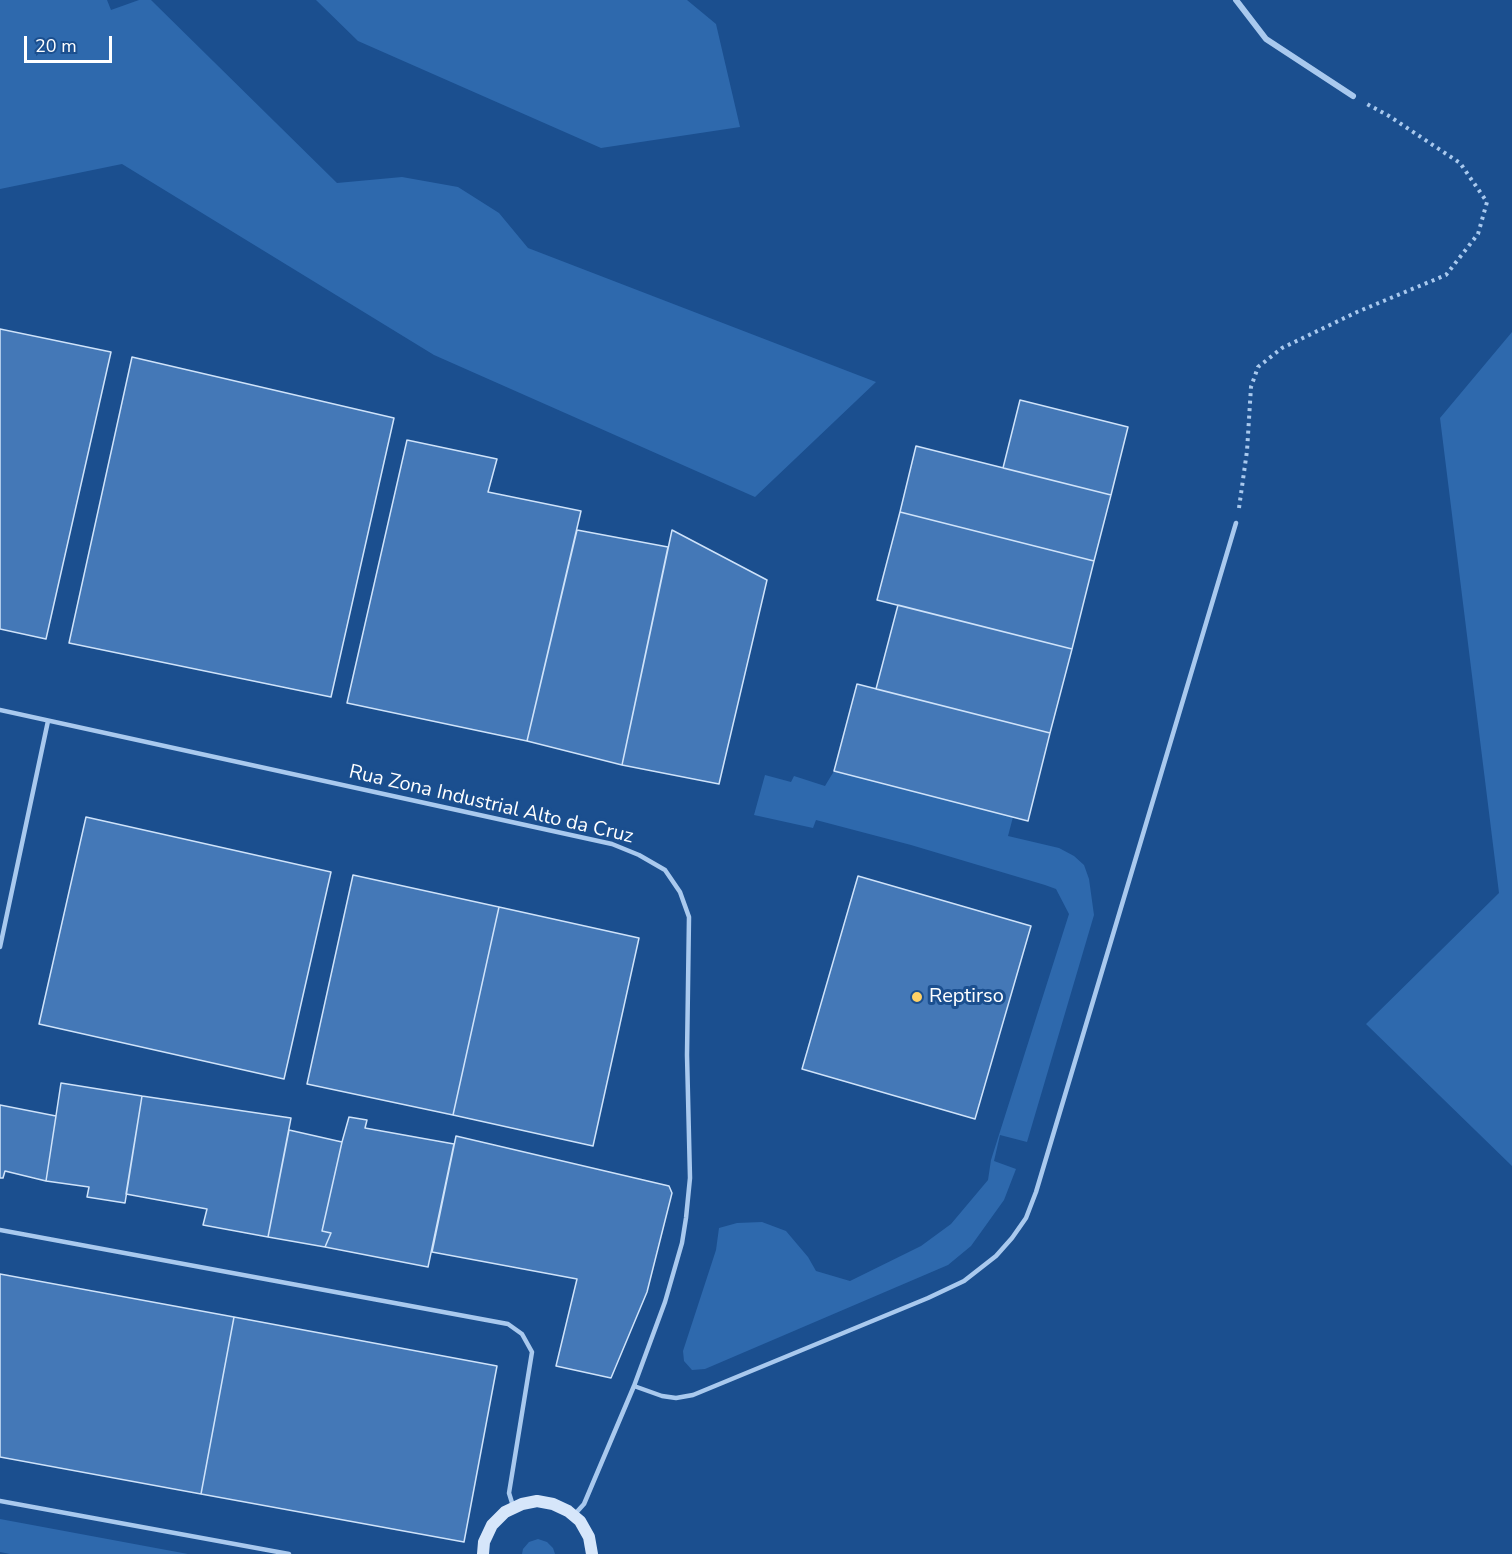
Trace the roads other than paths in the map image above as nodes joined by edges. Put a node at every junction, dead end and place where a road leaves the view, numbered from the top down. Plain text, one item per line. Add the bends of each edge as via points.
1 (1236, 0) edge
2 (1353, 96) road end
3 (1236, 523) road end
4 (0, 710) edge
5 (48, 721) junction
6 (0, 947) edge
7 (0, 1230) edge
8 (634, 1386) junction
9 (0, 1501) edge
10 (514, 1508) junction
11 (574, 1516) junction
12 (289, 1554) edge
13 (483, 1554) edge
14 (592, 1554) edge

1 - 2 street via 1266,39
3 - 8 lane via 1026,1218 996,1256 964,1281 928,1298 693,1395 662,1396
4 - 5 lane, Rua Zona Industrial Alto da Cruz
5 - 6 lane
5 - 8 lane, Rua Zona Industrial Alto da Cruz via 612,844 664,870 680,892 689,917 690,1178 682,1243
7 - 10 lane via 508,1324 522,1335 532,1352 509,1492
8 - 11 lane, Rua Zona Industrial Alto da Cruz via 584,1504
9 - 12 lane
10 - 11 street via 537,1502 553,1504
10 - 13 street via 492,1525
11 - 14 street via 589,1537

